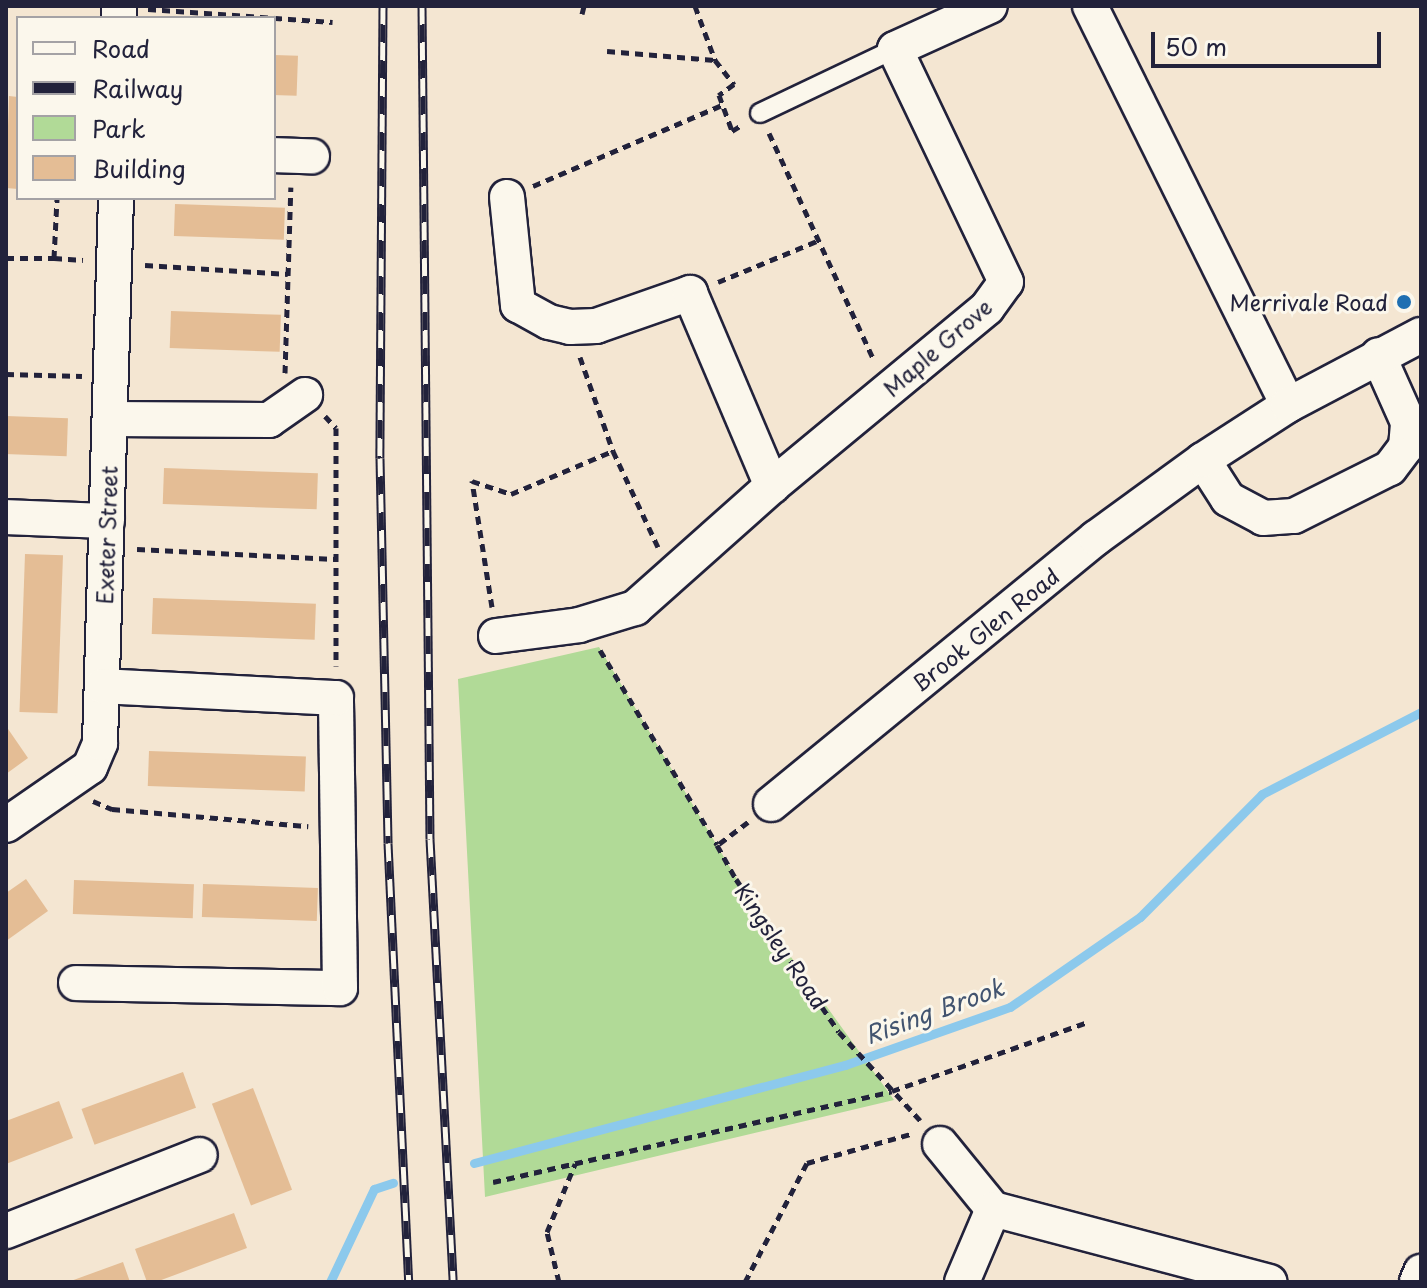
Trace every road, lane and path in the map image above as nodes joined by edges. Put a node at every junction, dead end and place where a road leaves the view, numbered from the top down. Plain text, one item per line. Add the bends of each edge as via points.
1 (584, 6) edge
2 (695, 6) edge
3 (990, 6) edge
4 (1090, 6) edge
5 (119, 11) edge
6 (582, 14) dead end
7 (216, 16) edge
8 (276, 19) edge
9 (333, 22) dead end
10 (895, 49) junction
11 (607, 51) dead end
12 (715, 60) junction
13 (722, 105) junction
14 (760, 113) junction
15 (293, 156) edge
16 (507, 197) joint
17 (57, 200) edge
18 (116, 200) edge
19 (817, 241) junction
20 (6, 258) edge
21 (114, 263) junction
22 (288, 274) junction
23 (690, 293) junction
24 (570, 327) junction
25 (1421, 335) edge
26 (1378, 355) junction
27 (6, 374) edge
28 (111, 377) junction
29 (888, 390) junction
30 (295, 402) junction
31 (1288, 405) junction
32 (110, 419) junction
33 (613, 451) junction
34 (1203, 460) junction
35 (772, 486) junction
36 (6, 517) edge
37 (106, 534) junction
38 (335, 559) junction
39 (669, 577) junction
40 (579, 625) junction
41 (496, 636) joint
42 (102, 686) junction
43 (336, 698) junction
44 (62, 789) junction
45 (771, 804) joint
46 (6, 825) edge
47 (337, 829) junction
48 (717, 845) junction
49 (76, 983) dead end
50 (1088, 1022) dead end
51 (892, 1091) junction
52 (935, 1137) junction
53 (200, 1155) dead end
54 (575, 1164) junction
55 (493, 1182) dead end
56 (993, 1209) junction
57 (6, 1231) edge
58 (1421, 1272) edge
59 (559, 1282) edge
60 (745, 1282) edge
61 (962, 1282) edge
62 (1270, 1282) edge
63 (1417, 1282) edge

1 - 6 path
2 - 12 path
3 - 10 street
4 - 31 street
5 - 7 path
8 - 9 path
10 - 14 lane
10 - 29 street, Maple Grove via 1006,282 987,308
11 - 12 path
12 - 13 path via 734,84 719,95
13 - 14 path via 732,131
13 - 16 path
14 - 19 path
15 - 22 path
16 - 24 street via 518,305
17 - 20 path via 54,258
18 - 21 street, Exeter Street
19 - 23 path
19 - 29 path
21 - 22 path
21 - 28 street, Exeter Street
22 - 30 path
23 - 24 street via 596,326
23 - 35 street
24 - 33 path
25 - 26 street, Brook Glen Road
26 - 31 street, Brook Glen Road
26 - 34 street via 1408,422 1406,447 1390,468 1294,516 1263,518 1228,499
27 - 28 path
28 - 32 street, Exeter Street
29 - 35 street, Maple Grove
30 - 32 street via 269,420
30 - 38 path via 336,428
31 - 34 street, Brook Glen Road
32 - 37 street, Exeter Street
33 - 39 path
33 - 41 path via 511,494 472,481
34 - 45 street, Brook Glen Road via 1096,538
35 - 39 street, Maple Grove
36 - 37 street
37 - 38 path
37 - 42 street, Exeter Street
38 - 43 path
39 - 40 street, Maple Grove via 635,608
40 - 41 street, Maple Grove
40 - 48 path, Kingsley Road via 599,647
42 - 43 street
42 - 44 street, Exeter Street via 100,743 90,767
43 - 47 street
44 - 46 street, Exeter Street
44 - 47 path via 112,809
45 - 48 path
47 - 49 street via 340,988
48 - 51 path, Kingsley Road via 839,1032
50 - 51 path
51 - 52 path, Kingsley Road
51 - 54 path
52 - 56 street
52 - 60 path via 807,1163
53 - 57 street
54 - 55 path
54 - 59 path via 547,1232
56 - 61 street
56 - 62 street
58 - 63 street

